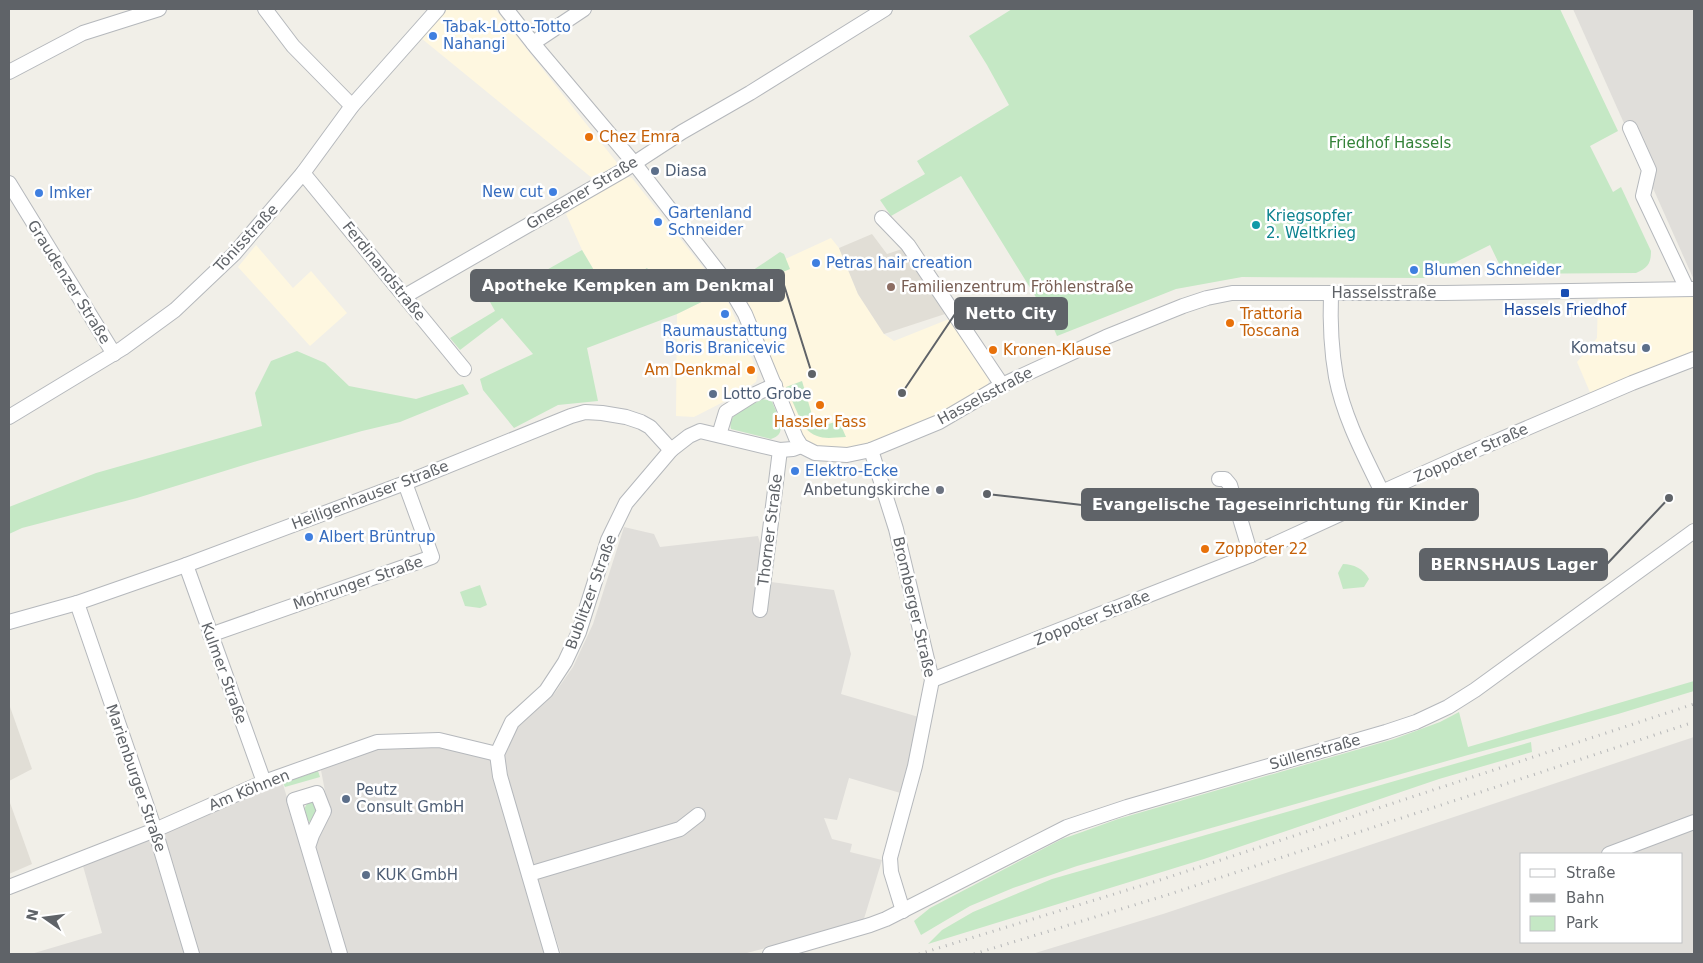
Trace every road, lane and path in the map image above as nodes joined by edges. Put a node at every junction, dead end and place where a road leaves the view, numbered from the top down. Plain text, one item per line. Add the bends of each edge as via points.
1 (159, 9) edge
2 (265, 9) edge
3 (438, 9) edge
4 (506, 9) edge
5 (584, 9) edge
6 (885, 9) edge
7 (533, 43) junction
8 (9, 72) edge
9 (352, 106) junction
10 (1630, 128) dead end
11 (634, 163) junction
12 (303, 173) junction
13 (9, 183) edge
14 (882, 218) dead end
15 (1690, 289) edge
16 (1330, 293) junction
17 (405, 296) junction
18 (114, 354) junction
19 (1694, 359) edge
20 (464, 369) dead end
21 (1002, 385) junction
22 (775, 386) junction
23 (9, 417) edge
24 (719, 434) junction
25 (801, 446) junction
26 (671, 450) junction
27 (780, 450) junction
28 (871, 450) junction
29 (1219, 479) dead end
30 (405, 483) junction
31 (1382, 492) junction
32 (1694, 531) edge
33 (1251, 555) junction
34 (186, 565) junction
35 (77, 603) junction
36 (760, 610) dead end
37 (9, 622) edge
38 (210, 635) junction
39 (932, 680) junction
40 (497, 754) junction
41 (264, 782) junction
42 (698, 815) dead end
43 (1694, 822) edge
44 (155, 830) junction
45 (308, 847) dead end
46 (1612, 853) edge
47 (529, 874) junction
48 (9, 886) edge
49 (903, 911) junction
50 (192, 954) edge
51 (340, 954) edge
52 (552, 954) edge
53 (770, 954) edge

1 - 8 street via 83,34
2 - 9 street via 292,46
3 - 9 street, Tönisstraße
4 - 7 street
5 - 7 street
6 - 11 street, Gnesener Straße
7 - 11 street
9 - 12 street, Tönisstraße
10 - 15 street via 1649,170 1643,196
11 - 17 street, Gnesener Straße
11 - 22 street via 732,291
12 - 17 street, Ferdinandstraße
12 - 18 street, Tönisstraße via 234,254 175,310
13 - 18 street, Graudenzer Straße
14 - 21 street via 908,245
15 - 16 street, Hasselsstraße
16 - 21 street, Hasselsstraße via 1232,294 1207,298 1106,337
16 - 31 street via 1336,378 1358,441
17 - 20 street, Ferdinandstraße
18 - 23 street, Tönisstraße
19 - 31 street, Zoppoter Straße
21 - 28 street, Hasselsstraße via 939,422
22 - 24 street via 726,412
22 - 25 street
24 - 26 street via 694,432
24 - 27 street
25 - 27 street
25 - 28 street, Hasselsstraße via 824,455
26 - 30 street, Heiligenhauser Straße via 641,422 585,412
26 - 40 street, Bublitzer Straße via 626,503 608,540 579,632 565,662 546,691 512,722
27 - 36 street, Thorner Straße
28 - 39 street, Bromberger Straße via 896,529
29 - 33 street via 1225,479 1230,485
30 - 34 street, Heiligenhauser Straße
30 - 38 street, Mohrunger Straße via 432,557
31 - 33 street, Zoppoter Straße
32 - 49 street, Süllenstraße via 1448,707 1386,732 1067,827
33 - 39 street, Zoppoter Straße
34 - 35 street, Heiligenhauser Straße
34 - 38 street, Kulmer Straße
35 - 37 street, Heiligenhauser Straße
35 - 44 street, Marienburger Straße
38 - 41 street, Kulmer Straße
39 - 49 street, Bromberger Straße via 915,766 890,858
40 - 41 street, Am Köhnen via 439,740 377,742
40 - 47 street via 500,776
41 - 44 street, Am Köhnen
42 - 47 street via 680,829
43 - 46 street
44 - 48 street, Am Köhnen
44 - 50 street, Marienburger Straße
45 - 51 street
47 - 52 street
49 - 53 street, Süllenstraße via 870,925

